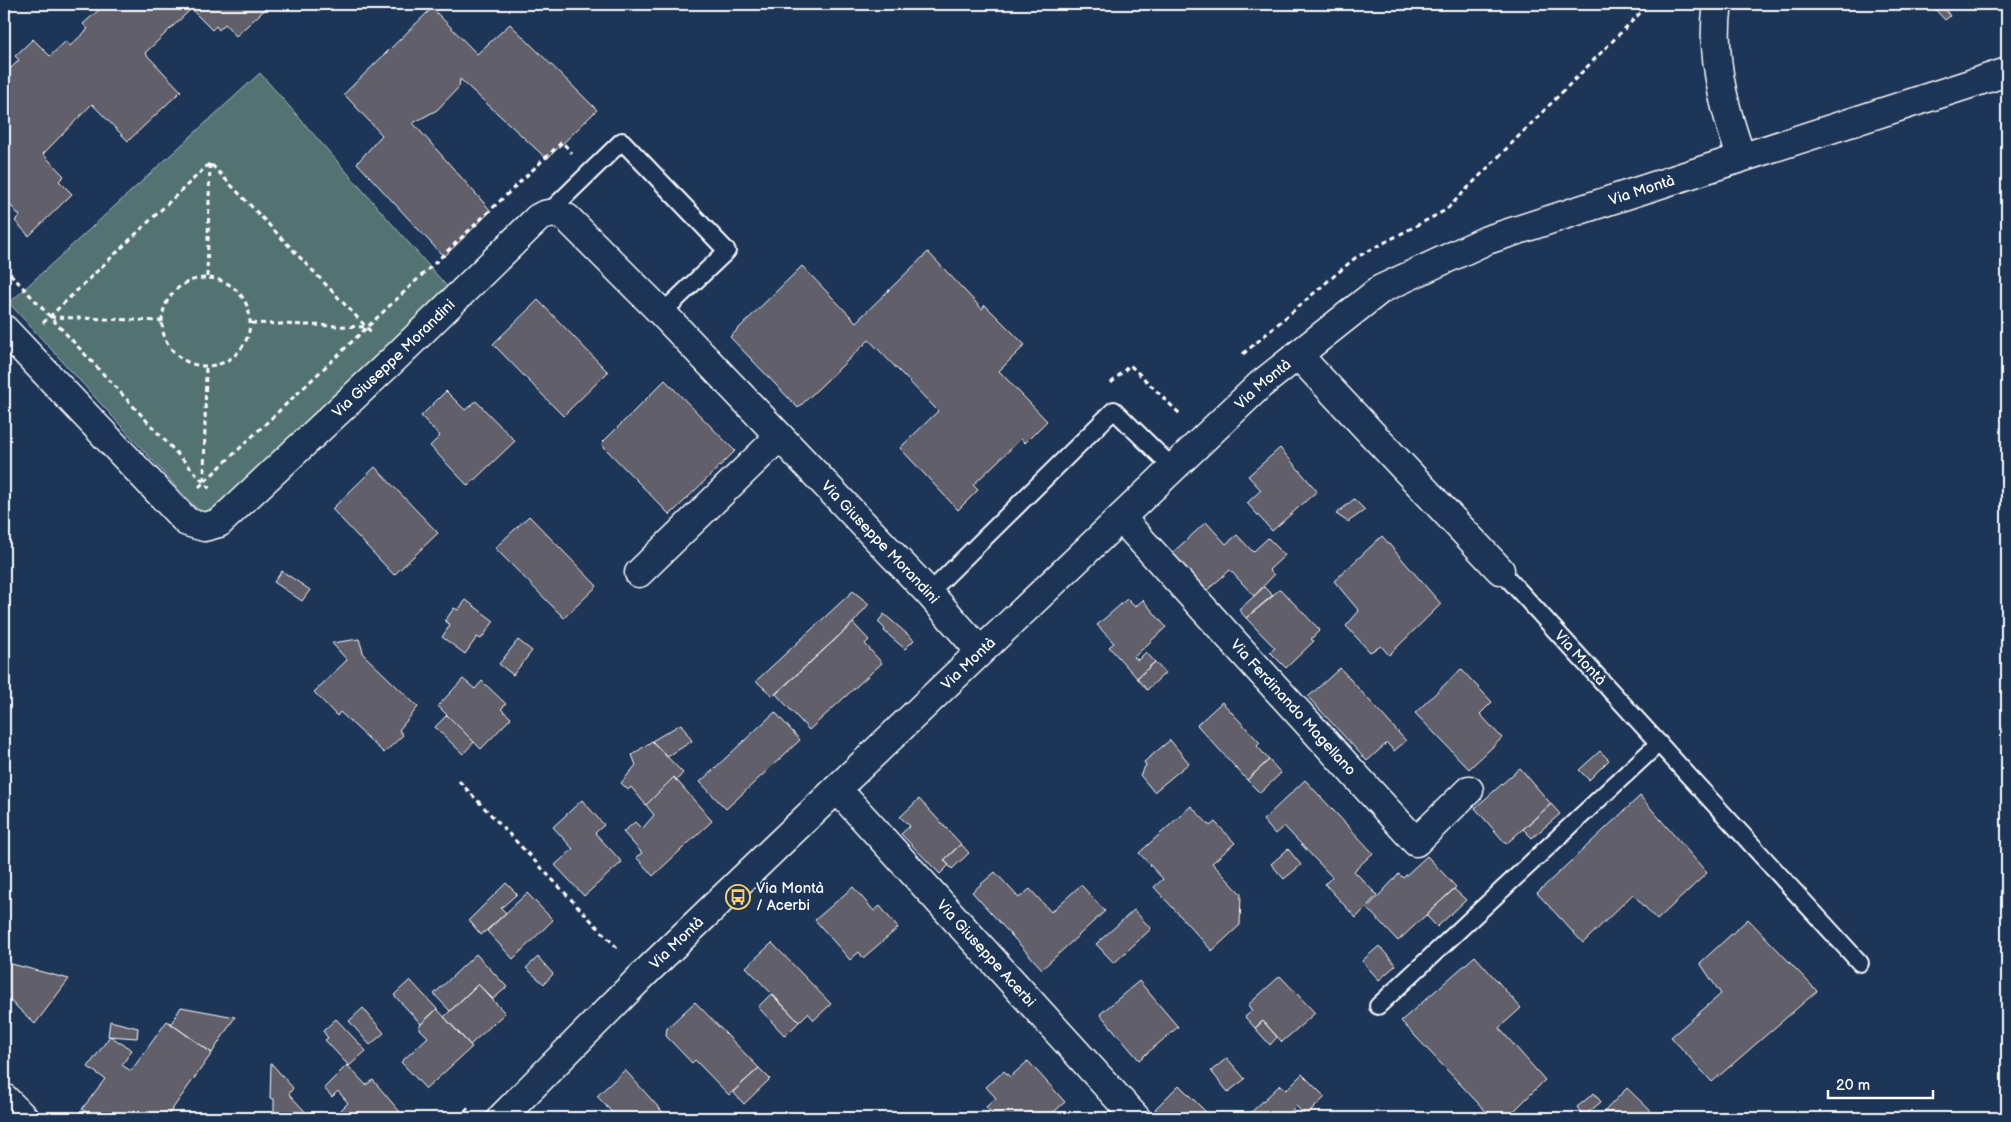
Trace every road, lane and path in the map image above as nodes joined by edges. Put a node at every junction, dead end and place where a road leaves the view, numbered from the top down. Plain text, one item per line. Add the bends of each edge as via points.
1 (1649, 4) edge
2 (1718, 4) edge
3 (2007, 72) edge
4 (1741, 156) junction
5 (210, 164) junction
6 (590, 171) junction
7 (548, 213) junction
8 (4, 267) edge
9 (207, 277) junction
10 (662, 313) junction
11 (50, 316) junction
12 (161, 321) junction
13 (250, 323) junction
14 (366, 327) junction
15 (12, 337) edge
16 (1243, 355) dead end
17 (1298, 355) junction
18 (395, 358) junction
19 (206, 366) junction
20 (1188, 408) dead end
21 (1174, 422) dead end
22 (779, 436) junction
23 (1173, 468) junction
24 (204, 482) junction
25 (197, 488) dead end
26 (214, 493) dead end
27 (1121, 518) junction
28 (1500, 570) joint
29 (639, 573) dead end
30 (929, 593) junction
31 (980, 651) junction
32 (1659, 743) junction
33 (459, 781) dead end
34 (837, 789) junction
35 (1469, 790) dead end
36 (1860, 963) dead end
37 (643, 975) junction
38 (1378, 1006) dead end
39 (4, 1098) edge
40 (24, 1118) edge
41 (501, 1118) edge
42 (1136, 1118) edge

1 - 16 path via 1446,210 1355,258
2 - 4 street via 1714,26 1719,68 1729,124
3 - 4 street, Via Montà
4 - 17 street, Via Montà via 1487,240 1381,289
5 - 9 path
5 - 11 path
5 - 14 path
6 - 7 lane
6 - 10 lane via 622,141 726,252
6 - 14 path via 562,142
7 - 10 street, Via Giuseppe Morandini via 567,218
7 - 18 street, Via Giuseppe Morandini via 519,236
8 - 11 path
9 - 12 path via 181,285 170,295 163,307
9 - 13 path via 224,281 238,291 247,306
10 - 22 street, Via Giuseppe Morandini
11 - 12 path
11 - 15 path
11 - 24 path
12 - 19 path via 164,338 174,353 188,363
13 - 14 path
13 - 19 path via 247,340 237,354 223,363
14 - 18 path
14 - 24 path
15 - 18 street, Via Giuseppe Morandini via 187,522 204,527 219,522
17 - 23 street, Via Montà via 1260,385
17 - 28 street, Via Montà
19 - 24 path
20 - 21 path
22 - 29 street
22 - 30 street, Via Giuseppe Morandini
23 - 27 street, Via Montà
23 - 30 lane via 1114,410
24 - 25 path
24 - 26 path
27 - 31 street, Via Montà
27 - 35 street, Via Ferdinando Magellano via 1416,842
28 - 32 lane, Via Montà
30 - 31 street, Via Giuseppe Morandini
31 - 34 street, Via Montà
32 - 36 lane, Via Montà
32 - 38 lane
33 - 37 path, Via Montà
34 - 37 street, Via Montà
34 - 42 street, Via Giuseppe Acerbi
37 - 41 street, Via Montà
39 - 40 street

